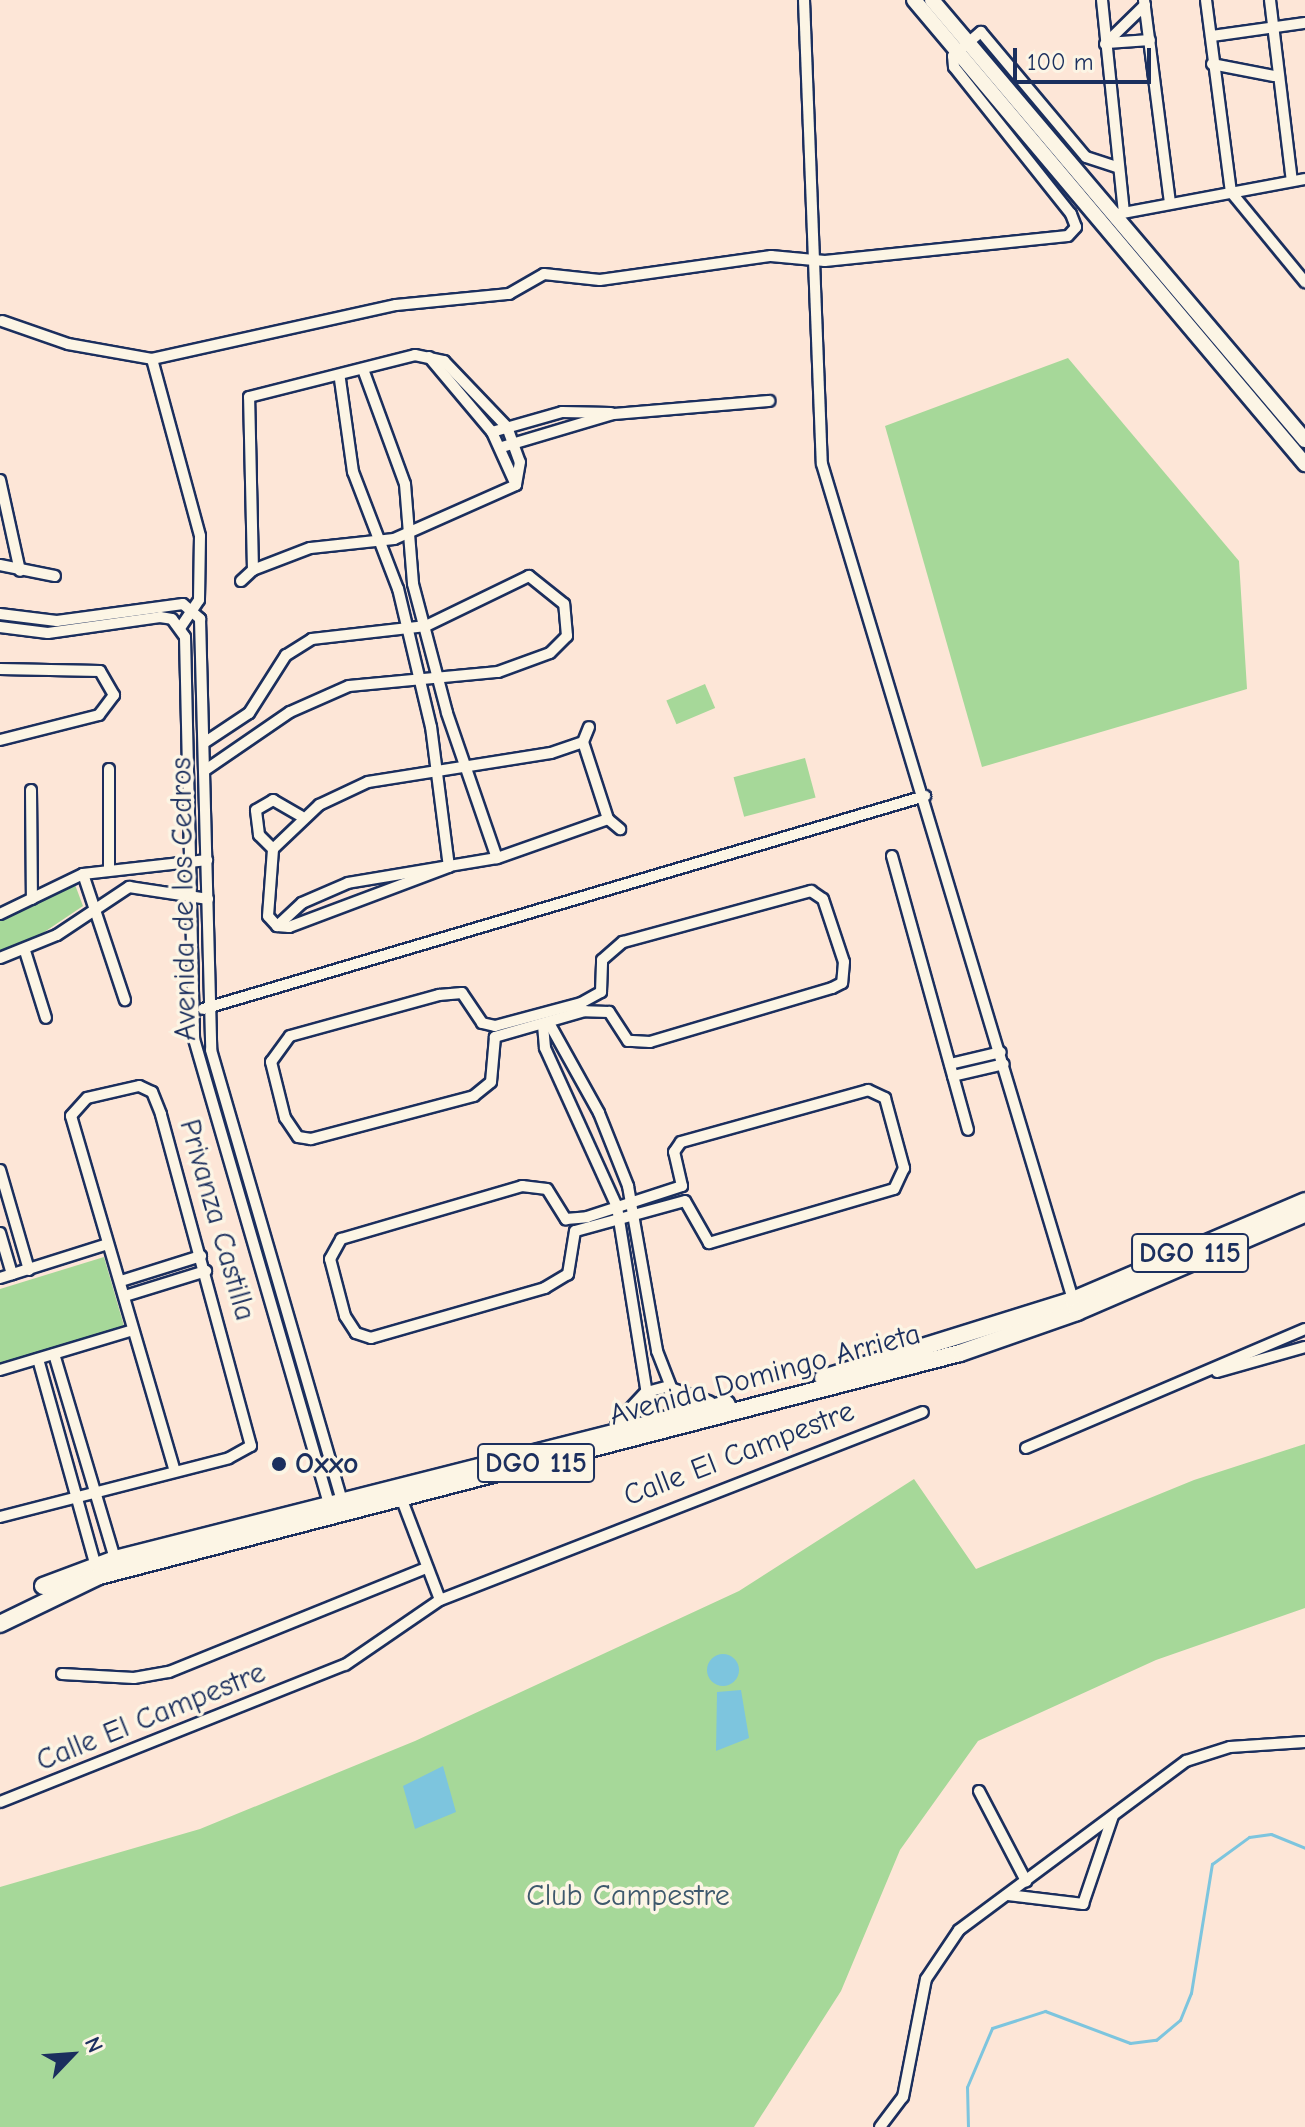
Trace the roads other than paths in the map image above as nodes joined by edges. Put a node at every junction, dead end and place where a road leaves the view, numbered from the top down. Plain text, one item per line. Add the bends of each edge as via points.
1 (804, 0) edge
2 (914, 0) edge
3 (932, 0) edge
4 (1102, 0) edge
5 (1206, 0) edge
6 (1270, 0) edge
7 (1145, 3) edge
8 (1305, 23) edge
9 (1272, 26) junction
10 (1212, 36) junction
11 (1150, 40) junction
12 (1105, 44) junction
13 (963, 46) junction
14 (1212, 64) junction
15 (1274, 76) junction
16 (1117, 167) junction
17 (1305, 179) edge
18 (1292, 181) junction
19 (1231, 192) junction
20 (1170, 203) junction
21 (1119, 214) junction
22 (812, 259) junction
23 (1305, 282) edge
24 (2, 321) dead end
25 (429, 357) junction
26 (152, 359) junction
27 (364, 372) junction
28 (340, 379) junction
29 (769, 401) dead end
30 (613, 414) junction
31 (507, 427) junction
32 (492, 432) junction
33 (1305, 440) edge
34 (513, 441) junction
35 (502, 447) junction
36 (1305, 464) edge
37 (0, 480) edge
38 (516, 485) junction
39 (409, 533) junction
40 (378, 542) junction
41 (0, 565) edge
42 (253, 570) junction
43 (20, 571) junction
44 (55, 576) dead end
45 (241, 581) dead end
46 (195, 608) junction
47 (0, 614) edge
48 (426, 626) junction
49 (0, 627) edge
50 (181, 627) junction
51 (406, 632) junction
52 (0, 669) edge
53 (418, 679) junction
54 (440, 680) junction
55 (247, 714) junction
56 (589, 727) dead end
57 (261, 731) junction
58 (0, 740) edge
59 (583, 742) junction
60 (204, 743) junction
61 (463, 767) junction
62 (109, 769) dead end
63 (204, 771) junction
64 (435, 771) junction
65 (31, 790) dead end
66 (925, 796) junction
67 (301, 816) junction
68 (608, 819) junction
69 (620, 829) dead end
70 (273, 849) junction
71 (892, 856) dead end
72 (497, 858) junction
73 (190, 860) junction
74 (207, 860) junction
75 (449, 867) junction
76 (143, 868) junction
77 (109, 870) junction
78 (83, 874) junction
79 (143, 885) junction
80 (191, 894) junction
81 (32, 899) junction
82 (208, 899) junction
83 (95, 909) junction
84 (0, 914) edge
85 (277, 926) junction
86 (25, 951) junction
87 (0, 958) edge
88 (125, 1000) dead end
89 (208, 1007) junction
90 (561, 1008) junction
91 (193, 1011) junction
92 (46, 1018) dead end
93 (518, 1020) junction
94 (547, 1025) junction
95 (1001, 1052) junction
96 (950, 1064) junction
97 (1004, 1064) junction
98 (953, 1076) junction
99 (968, 1130) dead end
100 (0, 1170) edge
101 (1305, 1201) edge
102 (634, 1208) junction
103 (618, 1212) junction
104 (1305, 1214) edge
105 (0, 1233) edge
106 (108, 1244) junction
107 (201, 1256) junction
108 (29, 1270) junction
109 (206, 1271) junction
110 (1158, 1273) junction
111 (12, 1274) junction
112 (0, 1278) edge
113 (121, 1281) junction
114 (125, 1296) junction
115 (1075, 1306) junction
116 (1305, 1329) edge
117 (133, 1330) junction
118 (1305, 1347) edge
119 (54, 1354) junction
120 (38, 1359) junction
121 (887, 1368) junction
122 (0, 1370) edge
123 (1217, 1372) junction
124 (671, 1389) junction
125 (647, 1394) junction
126 (733, 1402) junction
127 (923, 1412) dead end
128 (671, 1423) junction
129 (606, 1432) junction
130 (1026, 1448) dead end
131 (175, 1471) junction
132 (93, 1492) junction
133 (399, 1492) junction
134 (79, 1496) junction
135 (338, 1508) junction
136 (0, 1517) edge
137 (103, 1521) junction
138 (84, 1526) junction
139 (116, 1565) junction
140 (427, 1568) junction
141 (97, 1571) junction
142 (440, 1600) junction
143 (0, 1611) edge
144 (0, 1624) edge
145 (62, 1674) dead end
146 (1305, 1742) edge
147 (979, 1791) dead end
148 (0, 1802) edge
149 (1113, 1815) junction
150 (1026, 1881) junction
151 (1008, 1895) junction
152 (880, 2127) edge

1 - 22 street
2 - 13 main road
3 - 13 main road
4 - 12 street
5 - 10 street
6 - 9 street
7 - 11 street
7 - 12 street
8 - 9 street
9 - 10 street
9 - 15 street
10 - 14 street
11 - 12 street
11 - 20 street
12 - 16 street
13 - 16 street via 981,32 1086,157
13 - 21 main road
13 - 22 street via 954,67 1071,214 1074,231 954,249
13 - 36 main road
14 - 15 street
14 - 19 street
15 - 18 street
16 - 21 street
17 - 18 street
18 - 19 street
19 - 20 street
19 - 23 street
20 - 21 street
21 - 33 main road
22 - 26 street via 771,256 600,280 544,274 509,294 396,305
22 - 66 street via 822,464
24 - 26 street via 68,344
25 - 27 street via 401,357
25 - 31 street via 474,385
25 - 32 street
26 - 46 street via 198,519 202,571
27 - 28 street
27 - 39 street via 405,484
28 - 40 street via 353,472
28 - 42 street via 264,388 249,397
29 - 30 street
30 - 31 street via 562,412
30 - 34 street
31 - 32 street
31 - 34 street
32 - 35 street
34 - 35 street
34 - 38 street via 520,473
35 - 38 street
37 - 43 street
38 - 39 street
39 - 40 street
39 - 48 street
40 - 42 street via 310,548
40 - 51 street
41 - 43 street
42 - 45 street
43 - 44 street
46 - 47 street via 167,604 57,621
46 - 50 street
46 - 60 street, Avenida de los Cedros via 203,636
48 - 51 street
48 - 54 street
48 - 54 street via 529,576 558,593 569,620 567,636 550,653
49 - 50 street via 48,633 160,617
50 - 73 street, Avenida de los Cedros
51 - 53 street
51 - 55 street via 312,639 286,655
52 - 58 street via 100,671 114,695 99,715
53 - 54 street
53 - 57 street via 349,686
53 - 64 street
54 - 61 street
55 - 57 street
55 - 60 street
56 - 59 street
57 - 63 street
59 - 61 street
59 - 68 street
60 - 63 street, Avenida de los Cedros
61 - 64 street
61 - 72 street
62 - 77 street
63 - 74 street, Avenida de los Cedros
64 - 67 street via 368,782
64 - 75 street
65 - 81 street
66 - 89 street
66 - 95 street
67 - 70 street
67 - 70 street via 273,800 256,810 254,822
68 - 69 street
68 - 72 street
70 - 85 street via 265,909
71 - 96 street
72 - 75 street
73 - 74 street
73 - 76 street
73 - 80 street, Avenida de los Cedros
74 - 82 street, Avenida de los Cedros
75 - 85 street via 289,927
75 - 85 street via 348,883 302,903
76 - 77 street
76 - 79 street
77 - 78 street
78 - 81 street
78 - 83 street
79 - 80 street
79 - 83 street
80 - 82 street
80 - 91 street, Avenida de los Cedros
81 - 84 street
82 - 89 street, Avenida de los Cedros
83 - 86 street
83 - 88 street
86 - 87 street
86 - 92 street
89 - 91 street
89 - 135 street, Avenida de los Cedros via 211,1050
90 - 93 street
90 - 94 street
90 - 94 street via 599,995 602,960 623,942 793,892 823,899 844,962 842,983 832,988 663,1040 628,1041 602,1009
91 - 135 street, Avenida de los Cedros via 197,1054
93 - 94 street
93 - 94 street via 487,1025 468,998 454,993 290,1036 271,1062 285,1118 298,1137 311,1139 474,1096 491,1082 495,1037
94 - 102 street via 599,1113
94 - 103 street
95 - 96 street
95 - 97 street
96 - 98 street
97 - 98 street
97 - 115 street
98 - 99 street
100 - 108 street
101 - 110 main road, Avenida Domingo Arrieta / DGO 115
102 - 102 street via 685,1201 709,1243 894,1189 904,1168 885,1098 868,1090 681,1142 674,1152 682,1186
102 - 103 street
102 - 124 street
103 - 103 street via 571,1220 547,1189 522,1186 341,1239 332,1249 332,1274 350,1326 371,1338 557,1283 568,1274 569,1237
103 - 125 street
104 - 110 main road, Avenida Domingo Arrieta / DGO 115
105 - 111 street
106 - 107 street, Privanza Castilla via 72,1108 87,1098 147,1086
106 - 108 street
106 - 113 street, Privanza Castilla
107 - 109 street, Privanza Castilla
107 - 113 street
108 - 111 street
109 - 114 street
109 - 131 street, Privanza Castilla via 253,1437 243,1453
110 - 115 main road, Avenida Domingo Arrieta / DGO 115
111 - 112 street
113 - 114 street, Privanza Castilla
114 - 117 street, Privanza Castilla
115 - 121 main road, Avenida Domingo Arrieta / DGO 115
116 - 123 street
117 - 119 street
117 - 131 street, Privanza Castilla
118 - 123 street
119 - 120 street
119 - 132 street
120 - 122 street
120 - 134 street
121 - 126 main road, Avenida Domingo Arrieta / DGO 115
121 - 128 main road, Avenida Domingo Arrieta / DGO 115
123 - 130 street
124 - 125 street
124 - 126 main road via 695,1404
124 - 128 main road
125 - 128 main road
125 - 129 main road via 634,1415
126 - 128 main road, Avenida Domingo Arrieta / DGO 115
127 - 142 street, Calle El Campestre
128 - 129 main road, Avenida Domingo Arrieta / DGO 115
128 - 133 main road, Avenida Domingo Arrieta / DGO 115
129 - 133 main road, Avenida Domingo Arrieta / DGO 115
131 - 132 street, Privanza Castilla
132 - 134 street, Privanza Castilla
132 - 137 street
133 - 135 main road, Avenida Domingo Arrieta / DGO 115
133 - 140 street
134 - 136 street, Privanza Castilla
134 - 138 street
135 - 139 main road, Avenida Domingo Arrieta / DGO 115
137 - 138 street
137 - 139 street
138 - 141 street
139 - 141 main road, Avenida Domingo Arrieta / DGO 115
140 - 142 street
140 - 145 street via 169,1672 134,1678
141 - 143 main road, Avenida Domingo Arrieta / DGO 115
141 - 144 main road, Avenida Domingo Arrieta / DGO 115
142 - 148 street, Calle El Campestre via 345,1665
146 - 149 street via 1208,1752
147 - 150 street
149 - 150 street
149 - 151 street via 1083,1904
150 - 151 street
151 - 152 street via 933,1960 903,2097

